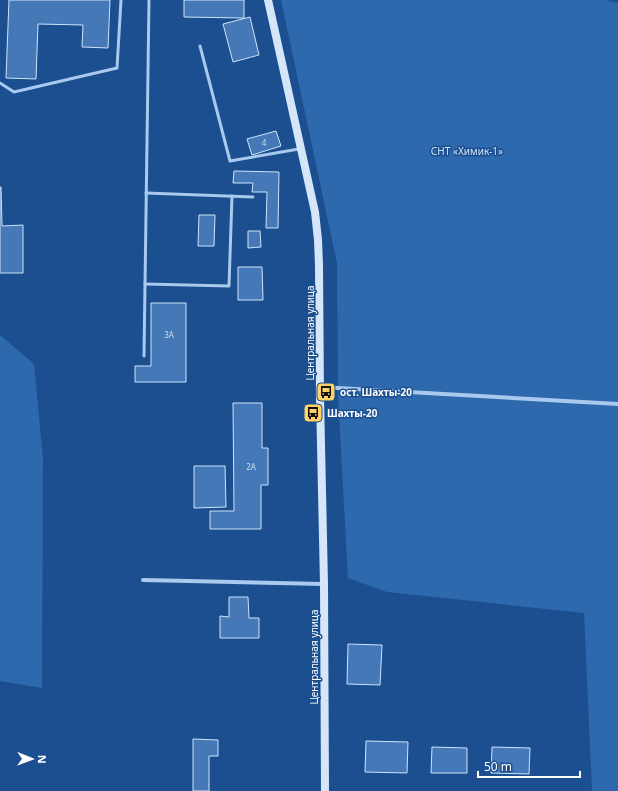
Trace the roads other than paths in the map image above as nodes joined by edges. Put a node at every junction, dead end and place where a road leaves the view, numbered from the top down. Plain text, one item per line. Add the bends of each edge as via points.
1 (121, 0) edge
2 (149, 0) edge
3 (268, 0) edge
4 (200, 46) dead end
5 (0, 83) edge
6 (301, 148) junction
7 (146, 192) junction
8 (232, 196) junction
9 (253, 197) dead end
10 (145, 284) junction
11 (144, 356) dead end
12 (320, 387) junction
13 (618, 404) edge
14 (143, 580) dead end
15 (324, 584) junction
16 (325, 791) edge

1 - 5 lane via 118,68 14,92
2 - 7 lane
3 - 6 street, Центральная улица
4 - 6 lane via 230,161
6 - 12 street, Центральная улица via 315,212 318,240
7 - 8 lane
7 - 10 lane
8 - 9 lane
8 - 10 lane via 229,286
10 - 11 lane
12 - 13 street
12 - 15 street, Центральная улица
14 - 15 street
15 - 16 street, Центральная улица

